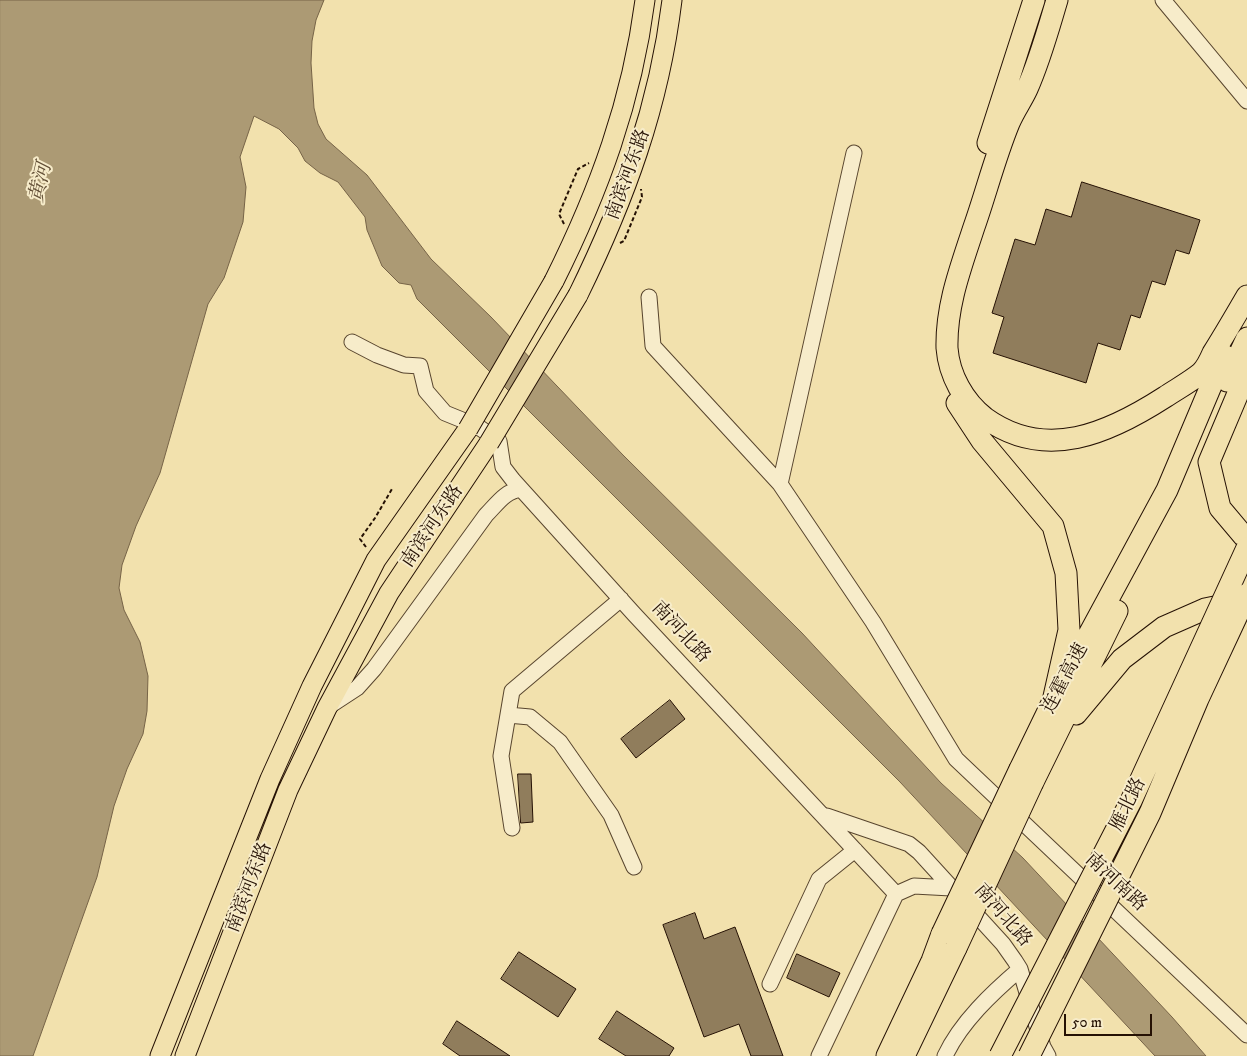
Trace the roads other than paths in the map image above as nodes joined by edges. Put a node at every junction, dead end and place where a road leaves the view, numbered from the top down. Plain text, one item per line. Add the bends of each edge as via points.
1 (645, 0) edge
2 (672, 0) edge
3 (1034, 0) edge
4 (1057, 0) edge
5 (1163, 0) edge
6 (1247, 101) edge
7 (854, 153) dead end
8 (1247, 296) edge
9 (649, 297) dead end
10 (1247, 302) edge
11 (1247, 338) edge
12 (352, 342) dead end
13 (1247, 372) edge
14 (517, 484) junction
15 (780, 484) junction
16 (1247, 540) edge
17 (1247, 548) edge
18 (1247, 594) edge
19 (621, 599) junction
20 (1247, 600) edge
21 (1053, 702) junction
22 (327, 708) junction
23 (508, 715) junction
24 (1054, 739) junction
25 (1027, 776) junction
26 (820, 812) junction
27 (512, 828) dead end
28 (855, 850) junction
29 (634, 867) dead end
30 (951, 888) junction
31 (896, 894) junction
32 (949, 941) junction
33 (1020, 970) junction
34 (770, 984) dead end
35 (1247, 1035) edge
36 (160, 1056) edge
37 (185, 1056) edge
38 (819, 1056) edge
39 (887, 1056) edge
40 (904, 1056) edge
41 (946, 1056) edge
42 (1000, 1056) edge
43 (1029, 1056) edge
44 (1048, 1056) edge

1 - 36 main road, 南滨河东路, bridge via 630,85 598,187 573,245 468,429 376,560 312,686 270,779
2 - 22 main road, 南滨河东路, bridge via 664,55 636,162 609,231 578,295 489,443 389,593
3 - 21 highway via 945,275 932,336 958,406 982,441 1053,526 1066,572 1070,630
4 - 8 highway via 1037,63 1009,124 951,298 947,351 953,375 962,392 974,410 1023,438 1054,441 1084,437 1147,408 1203,372
5 - 6 street
7 - 15 street
9 - 15 street, 南河南路 via 653,346
10 - 21 highway, 连霍高速 via 1167,490
11 - 24 highway, 连霍高速
12 - 14 street, 南河北路 via 404,365 420,366 426,391 445,414 477,426 499,441 503,468
13 - 16 highway via 1209,462 1220,508
14 - 19 street, 南河北路
14 - 22 street via 486,515 374,669 357,688
15 - 35 street, 南河南路 via 873,622 956,759
17 - 42 highway, 雁北路, bridge via 1131,801
18 - 43 highway, 雁北路, bridge via 1150,813
19 - 23 street via 512,691
19 - 26 street, 南河北路
20 - 24 highway via 1205,609 1164,627 1122,659
21 - 25 highway, 连霍高速
22 - 37 main road, 南滨河东路 via 288,790
23 - 27 street via 501,756
23 - 29 street via 530,717 560,742 611,815
24 - 25 highway, 连霍高速
25 - 32 highway, 连霍高速, bridge
26 - 28 street, 南河北路
26 - 30 street, 南河北路 via 909,844
28 - 31 street, 南河北路
28 - 34 street via 819,879
30 - 31 street, 南河北路 via 914,886
30 - 33 street, 南河北路 via 1003,944
31 - 38 street
32 - 39 highway, 连霍高速
32 - 40 highway, 连霍高速
33 - 41 street via 988,997 950,1045
33 - 44 street, 南河北路

